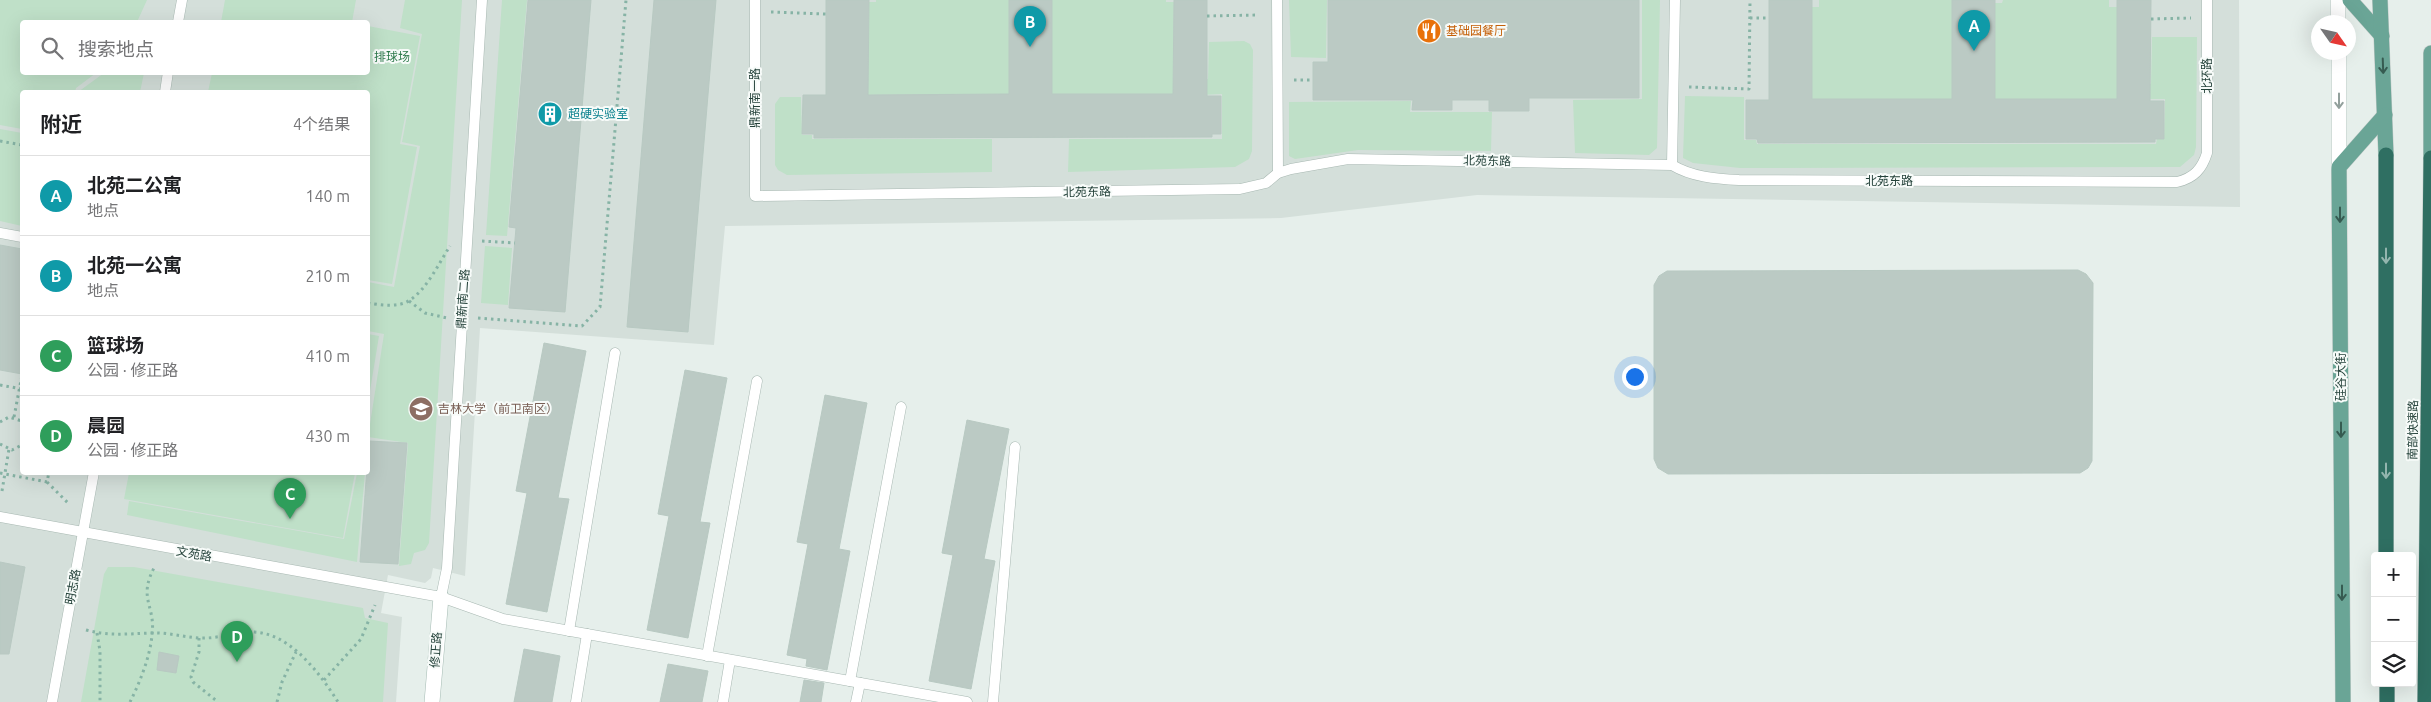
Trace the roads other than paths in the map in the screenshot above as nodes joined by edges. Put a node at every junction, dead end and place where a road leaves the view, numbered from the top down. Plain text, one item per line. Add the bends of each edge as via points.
1 (182, 0) edge
2 (482, 0) edge
3 (754, 0) edge
4 (1277, 0) edge
5 (1675, 0) edge
6 (2207, 0) edge
7 (2338, 0) edge
8 (2350, 0) edge
9 (2380, 0) edge
10 (2338, 15) edge
11 (178, 20) edge
12 (2382, 36) junction
13 (2431, 53) edge
14 (2339, 60) edge
15 (168, 75) edge
16 (165, 90) edge
17 (2385, 114) junction
18 (2207, 153) joint
19 (2386, 155) joint
20 (2431, 158) edge
21 (1672, 165) junction
22 (2340, 167) junction
23 (1278, 173) junction
24 (755, 196) joint
25 (0, 233) edge
26 (20, 237) edge
27 (615, 353) dead end
28 (757, 381) dead end
29 (900, 407) dead end
30 (1015, 447) dead end
31 (93, 475) edge
32 (0, 517) edge
33 (83, 534) junction
34 (2386, 552) edge
35 (2428, 582) edge
36 (441, 598) junction
37 (569, 631) junction
38 (587, 634) junction
39 (707, 656) junction
40 (730, 660) junction
41 (855, 682) junction
42 (2387, 687) edge
43 (52, 702) edge
44 (432, 702) edge
45 (576, 702) edge
46 (723, 702) edge
47 (856, 702) edge
48 (967, 702) edge
49 (993, 702) edge
50 (2343, 702) edge
51 (2387, 702) edge
52 (2425, 702) edge

1 - 11 lane
2 - 36 lane, 鼎新南二路 via 447,568
3 - 24 lane, 鼎新南一路
4 - 23 lane
5 - 21 lane
6 - 18 lane, 北环路
7 - 10 main road
8 - 12 main road
9 - 12 main road
12 -> 17 main road
13 - 20 main road
14 -> 22 main road, 硅谷大街
15 - 16 lane
17 - 19 main road
17 - 22 main road
18 - 21 lane, 北苑东路 via 2195,175 2177,182 1739,180 1698,175
19 -> 34 highway
20 - 35 highway, 南部快速路
21 - 23 lane, 北苑东路 via 1348,159
22 -> 50 main road, 硅谷大街
23 - 24 lane, 北苑东路 via 1266,183 1240,189
25 - 26 lane
27 - 37 lane
28 - 39 lane
29 - 41 lane
30 - 49 lane
31 - 33 lane, 明志路
32 - 33 lane, 文苑路
33 - 36 lane, 文苑路
33 - 43 lane, 明志路
35 - 52 highway, 南部快速路
36 - 37 lane, 文苑路 via 503,619
36 - 44 main road, 修正路
37 - 38 lane, 文苑路
38 - 39 lane, 文苑路
38 - 45 lane
39 - 40 lane, 文苑路
40 - 41 lane, 文苑路
40 - 46 lane
41 - 47 lane
41 - 48 lane, 文苑路
42 - 51 highway

